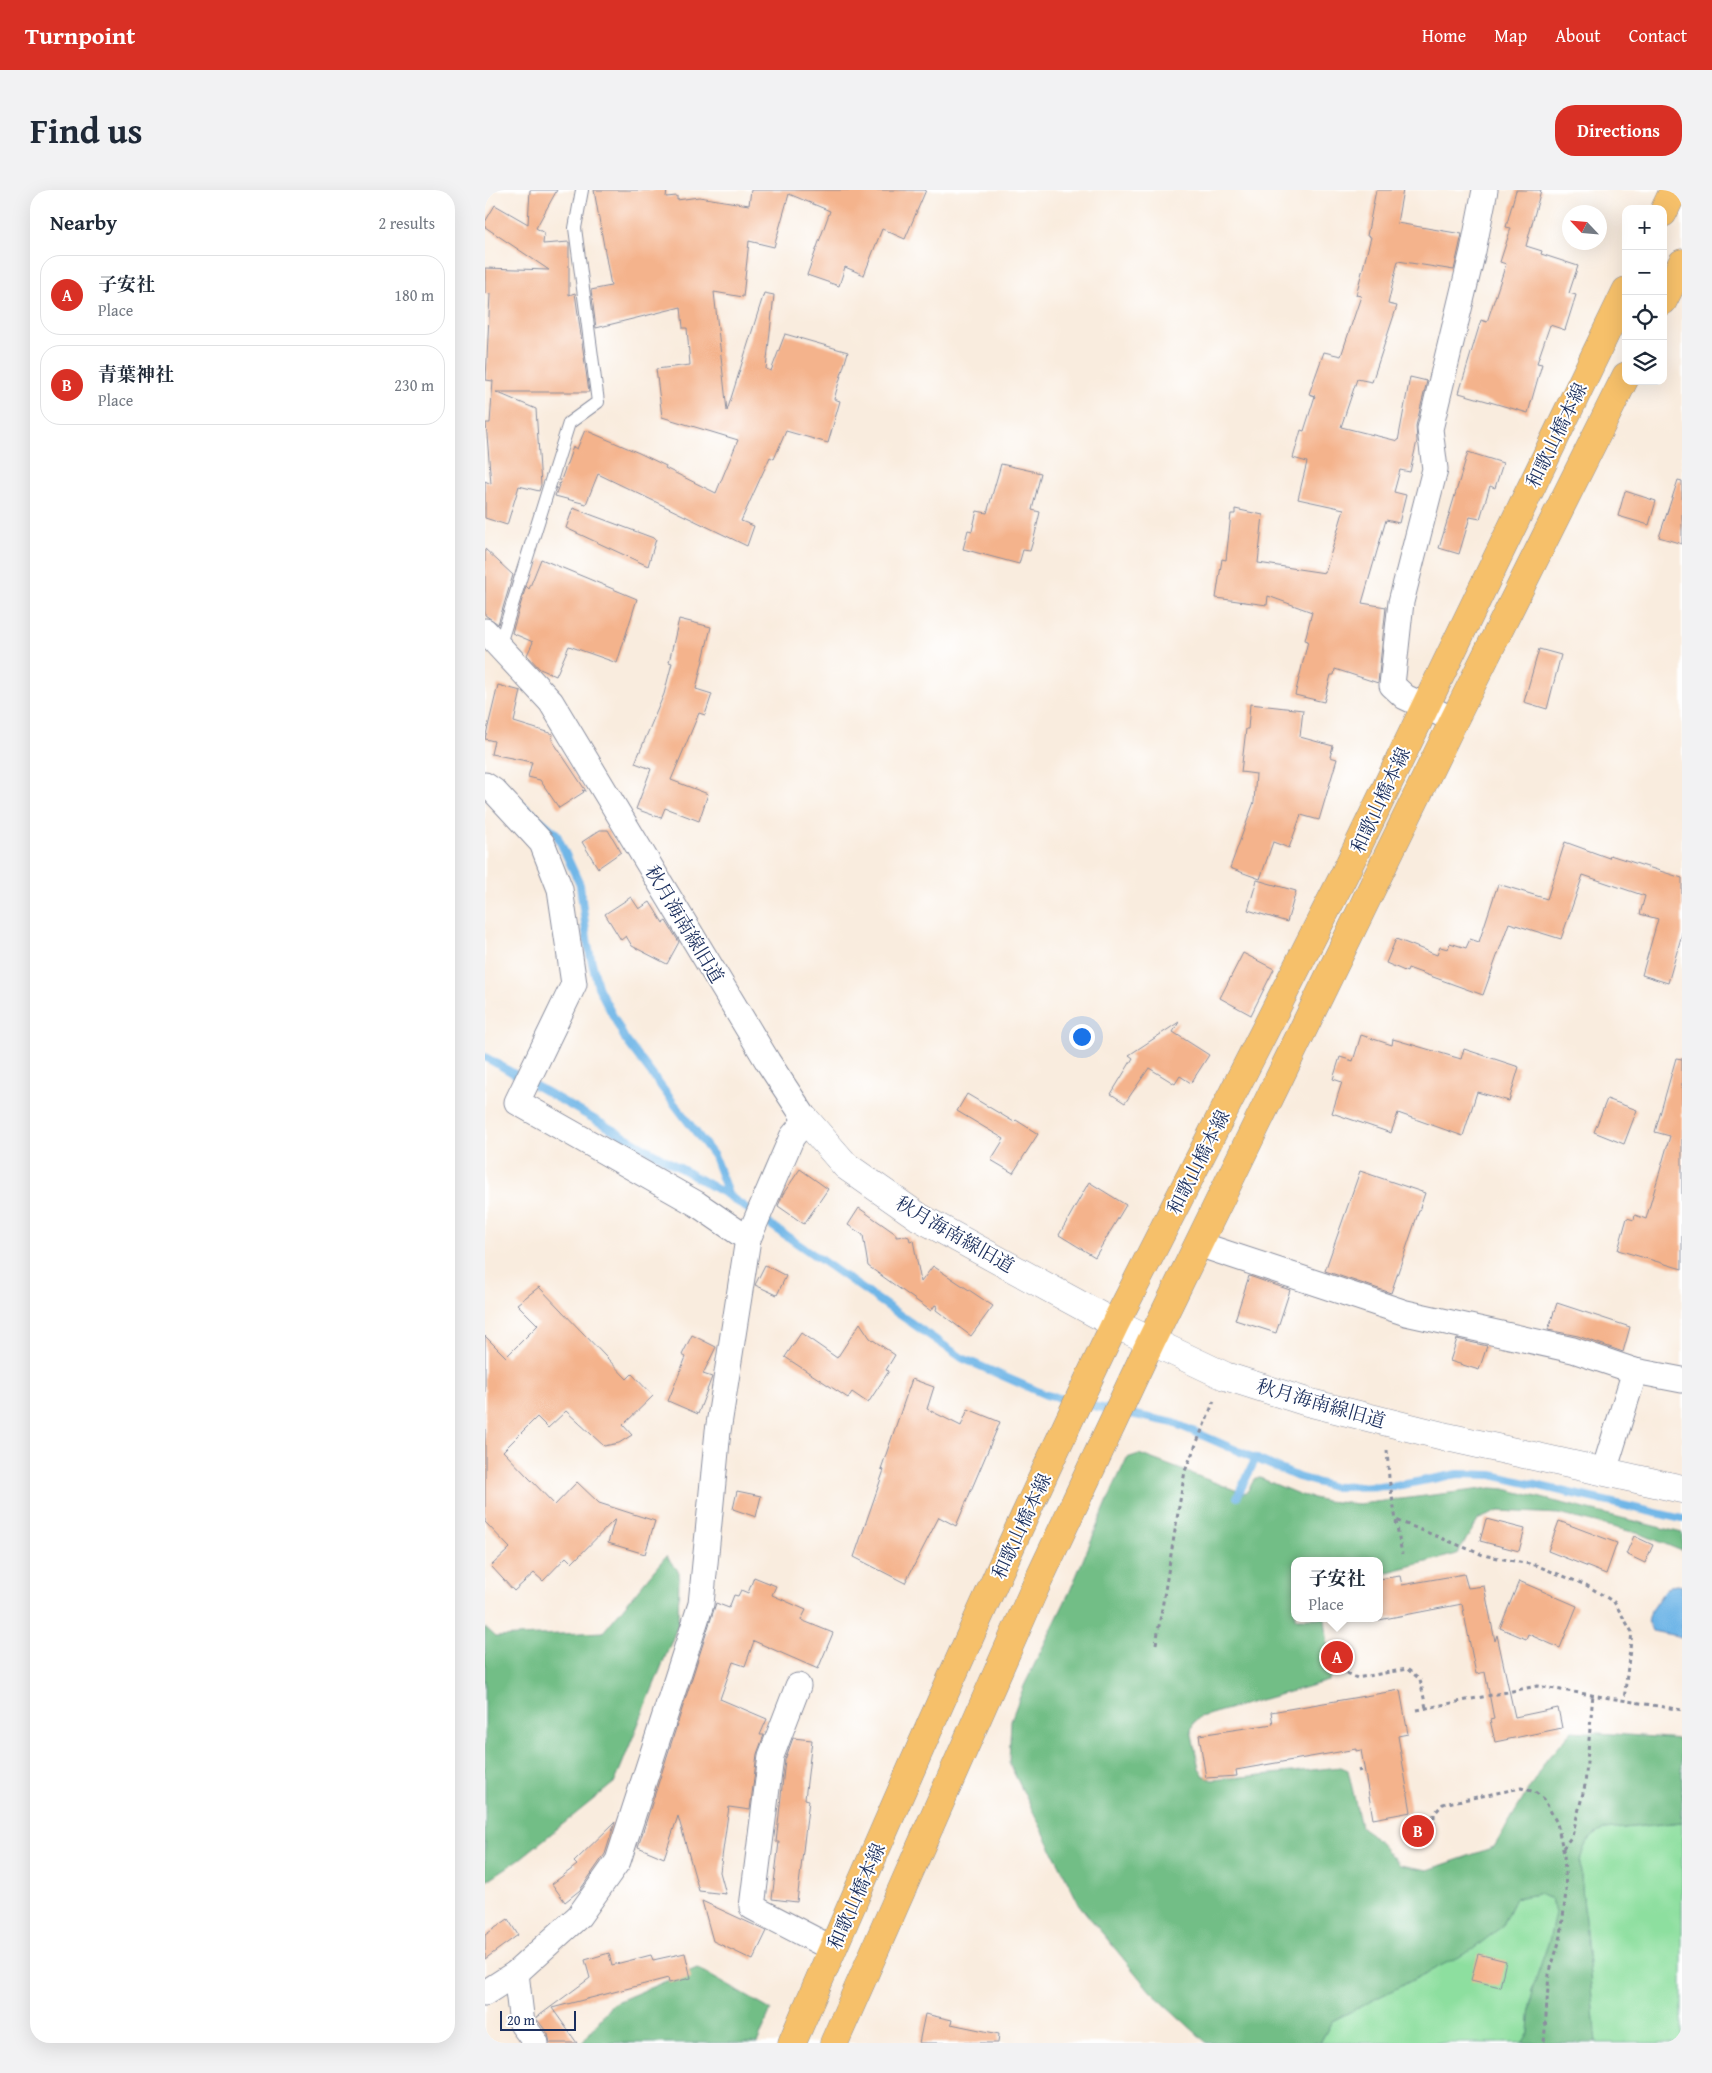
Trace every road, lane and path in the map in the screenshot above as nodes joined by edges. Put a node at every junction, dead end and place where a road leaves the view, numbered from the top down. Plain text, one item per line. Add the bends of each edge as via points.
1 (582, 190) edge
2 (1485, 190) edge
3 (1674, 190) edge
4 (1667, 205) edge
5 (1682, 263) edge
6 (1624, 295) edge
7 (1666, 295) edge
8 (1622, 384) edge
9 (492, 638) edge
10 (1425, 706) junction
11 (1454, 720) junction
12 (485, 785) edge
13 (806, 1120) junction
14 (750, 1234) junction
15 (1198, 1244) junction
16 (1115, 1324) junction
17 (1151, 1341) junction
18 (1635, 1371) junction
19 (1682, 1380) edge
20 (1208, 1416) dead end
21 (1604, 1471) junction
22 (1389, 1478) dead end
23 (1682, 1489) edge
24 (1396, 1520) junction
25 (1402, 1554) dead end
26 (1156, 1644) dead end
27 (1346, 1673) dead end
28 (798, 1686) dead end
29 (1593, 1694) junction
30 (1623, 1700) junction
31 (1426, 1708) junction
32 (1417, 1710) dead end
33 (1682, 1710) edge
34 (1433, 1826) dead end
35 (1563, 1848) junction
36 (833, 1949) junction
37 (515, 1973) junction
38 (485, 1993) edge
39 (536, 2043) edge
40 (792, 2043) edge
41 (834, 2043) edge
42 (1544, 2043) edge

1 - 9 lane via 575,228 598,402 569,423
2 - 10 street via 1431,430 1435,469 1401,602 1392,685 1405,697
3 - 4 main road
5 - 7 main road
6 - 10 main road, 和歌山橋本線
8 - 11 main road, 和歌山橋本線
9 - 13 street, 秋月海南線旧道 via 551,702
10 - 11 street
10 - 16 main road, 和歌山橋本線 via 1343,877
11 - 15 main road, 和歌山橋本線
12 - 14 street via 542,843 560,889 574,984 517,1102
13 - 14 street via 792,1137
13 - 16 street, 秋月海南線旧道 via 846,1166 919,1217
14 - 37 street via 718,1431 701,1604 618,1861 579,1916
15 - 17 main road, 和歌山橋本線
15 - 18 street via 1405,1312 1573,1350
16 - 17 street, 秋月海南線旧道
16 - 36 main road, 和歌山橋本線 via 1001,1569
17 - 21 street, 秋月海南線旧道 via 1225,1376 1307,1402
17 - 41 main road, 和歌山橋本線 via 1033,1592
18 - 19 street
18 - 21 street
20 - 26 path via 1185,1471
21 - 23 street, 秋月海南線旧道
22 - 24 path
24 - 25 path
24 - 30 path via 1483,1555 1535,1565 1586,1585 1614,1602 1633,1632
27 - 31 path via 1357,1678 1407,1669 1420,1679
28 - 36 street via 771,1756 752,1907
29 - 30 path
29 - 31 path via 1537,1686
29 - 35 path via 1585,1785 1572,1836
30 - 33 path
31 - 32 path
34 - 35 path via 1434,1814 1443,1804 1521,1788 1545,1799 1557,1823
35 - 42 path via 1564,1909 1561,1936 1549,1974
36 - 40 main road, 和歌山橋本線
37 - 38 street
37 - 39 street via 522,2024

